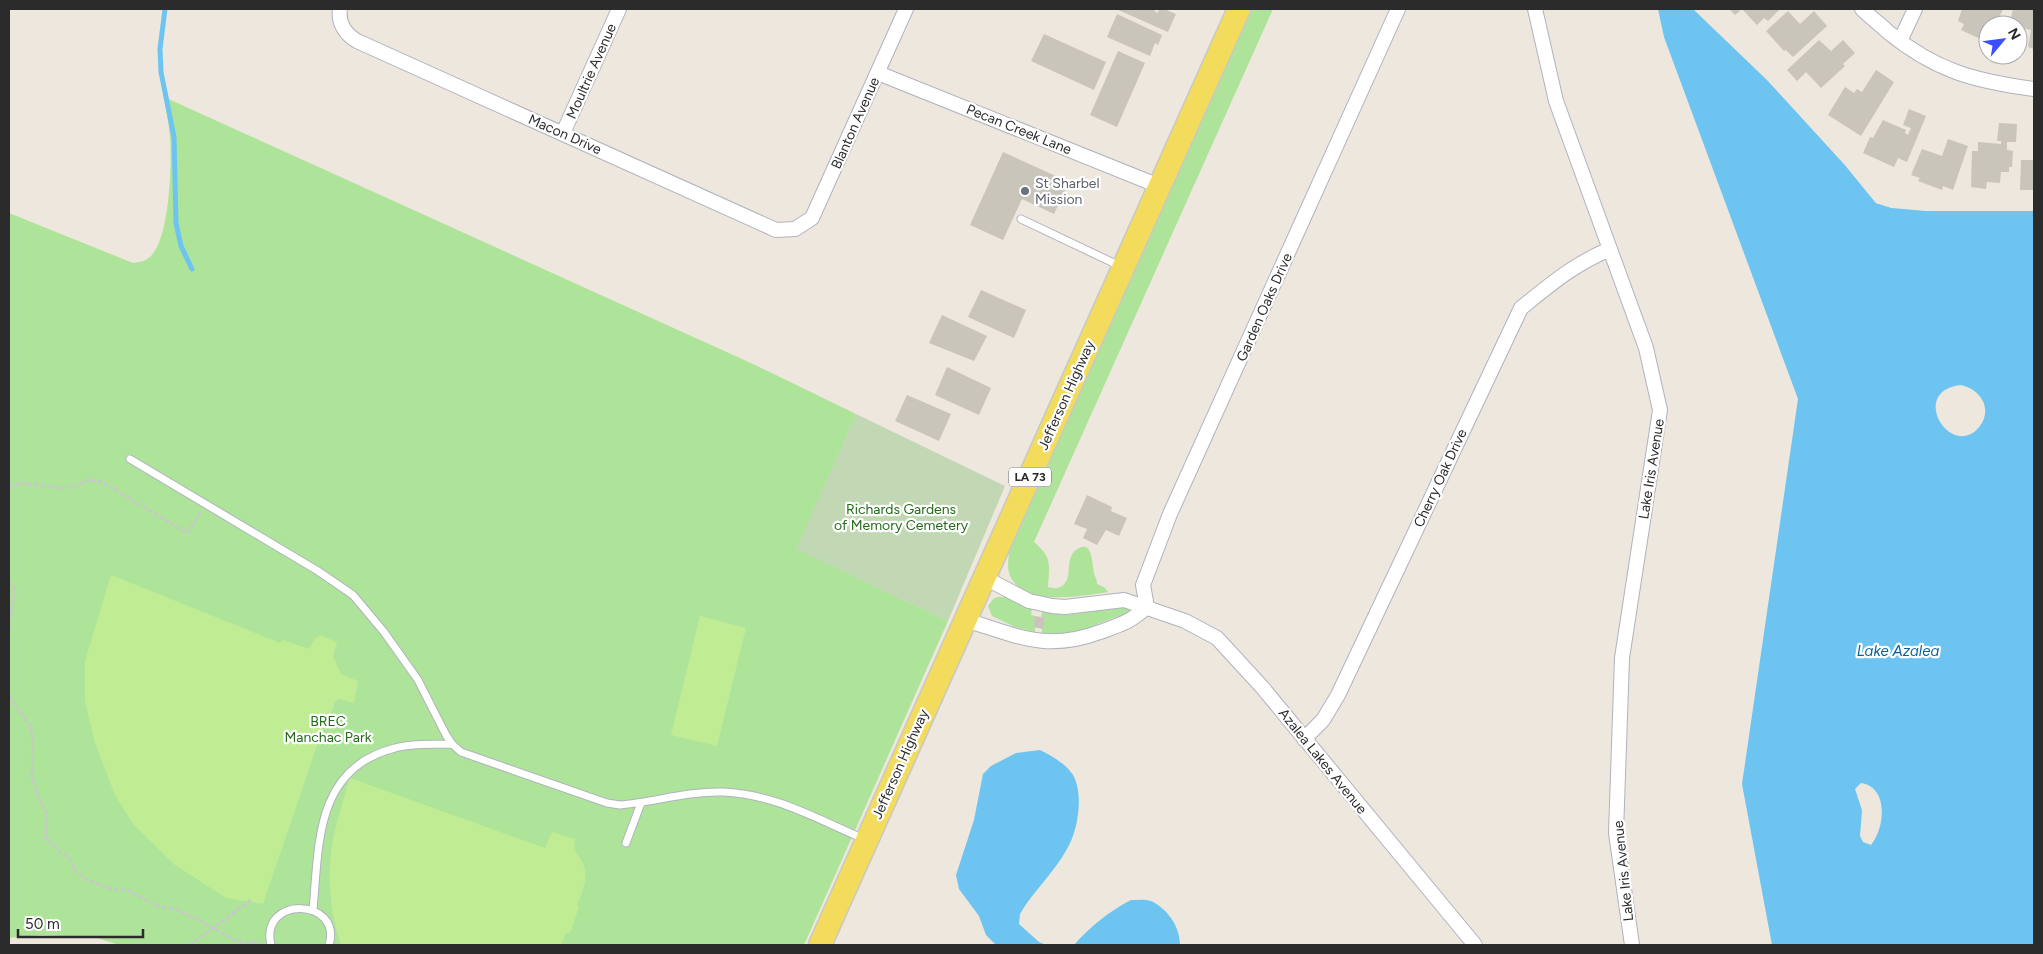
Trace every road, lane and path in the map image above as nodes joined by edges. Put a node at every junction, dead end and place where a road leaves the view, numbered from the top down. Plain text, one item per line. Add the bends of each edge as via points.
1 (340, 9) edge
2 (619, 9) edge
3 (906, 9) edge
4 (1239, 9) edge
5 (1398, 9) edge
6 (1535, 9) edge
7 (1862, 9) edge
8 (1915, 9) edge
9 (1900, 41) junction
10 (878, 73) junction
11 (2034, 89) edge
12 (563, 133) junction
13 (1159, 186) junction
14 (1021, 219) dead end
15 (795, 229) joint
16 (1610, 249) junction
17 (1123, 268) junction
18 (130, 459) dead end
19 (9, 486) edge
20 (206, 504) junction
21 (985, 578) junction
22 (9, 582) edge
23 (1148, 607) junction
24 (966, 620) junction
25 (9, 629) edge
26 (9, 697) edge
27 (1304, 739) junction
28 (452, 744) junction
29 (641, 803) junction
30 (866, 840) junction
31 (626, 843) dead end
32 (251, 900) dead end
33 (313, 910) junction
34 (213, 928) junction
35 (270, 942) edge
36 (190, 945) edge
37 (329, 945) edge
38 (820, 945) edge
39 (1475, 945) edge
40 (1632, 945) edge

1 - 12 street, Macon Drive via 341,24 357,41
2 - 12 street, Moultrie Avenue
3 - 10 street, Blanton Avenue
4 - 13 main road, Jefferson Highway / LA 73
5 - 23 street, Garden Oaks Drive via 1170,514 1142,586
6 - 16 street, Lake Iris Avenue via 1556,101
7 - 9 street
8 - 9 street
9 - 11 street via 1954,73 1990,83
10 - 13 street, Pecan Creek Lane
10 - 15 street, Blanton Avenue via 812,218
12 - 15 street, Macon Drive via 776,230
13 - 17 main road, Jefferson Highway / LA 73
14 - 17 lane
16 - 27 street, Cherry Oak Drive via 1586,260 1521,308 1342,687 1328,712
16 - 40 street, Lake Iris Avenue via 1646,348 1660,410 1622,658 1616,832
17 - 21 main road, Jefferson Highway / LA 73
18 - 20 lane
19 - 20 path via 23,483 61,488 88,480 102,482 187,533
20 - 28 lane via 318,571 353,596 418,680
21 - 23 street, Azalea Lakes Avenue via 1029,601 1052,606 1124,600
21 - 24 main road, Jefferson Highway / LA 73
22 - 25 path via 14,588
23 - 24 street via 1130,621 1084,638 1059,642 1025,639
23 - 27 street, Azalea Lakes Avenue via 1217,638
24 - 30 main road, Jefferson Highway / LA 73
26 - 34 path via 31,727 34,743 32,778 47,814 47,839 67,856 85,879 111,889 130,891 157,906 177,910
27 - 39 street, Azalea Lakes Avenue
28 - 29 lane via 461,752 607,803
28 - 33 lane via 395,748 366,759 344,776 331,796 323,823
29 - 30 lane via 712,792 758,796 790,805
29 - 31 lane
30 - 38 main road, Jefferson Highway / LA 73
32 - 34 path
33 - 35 lane via 292,908 282,913 275,920
33 - 37 lane via 327,923
34 - 35 path via 244,943
34 - 36 path

